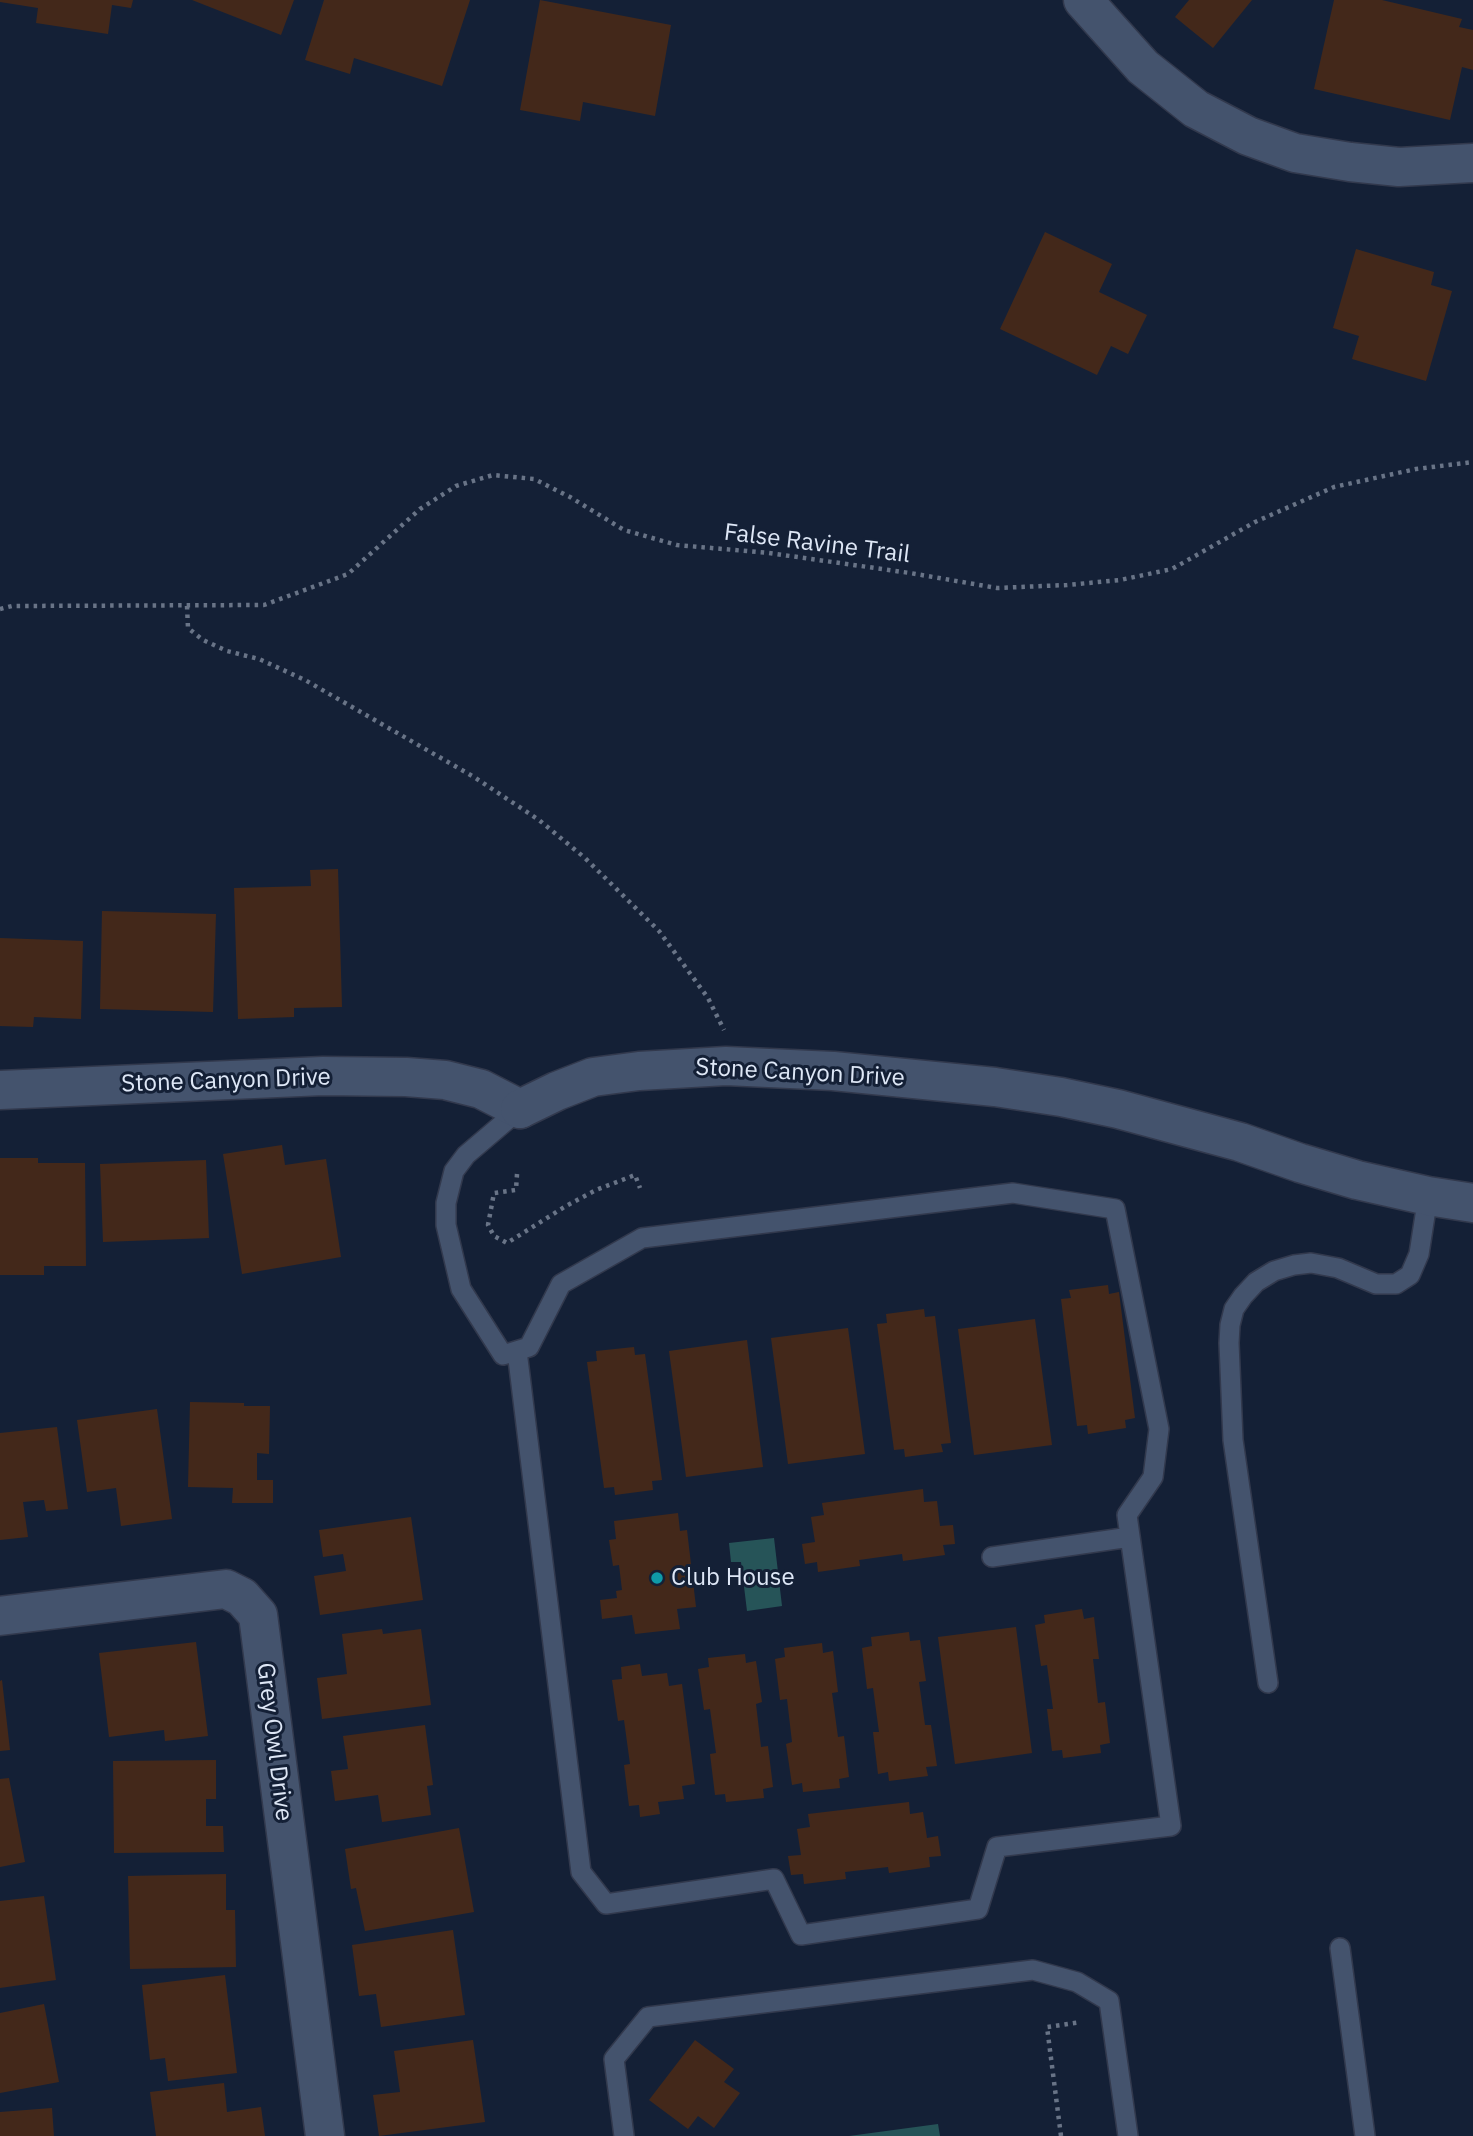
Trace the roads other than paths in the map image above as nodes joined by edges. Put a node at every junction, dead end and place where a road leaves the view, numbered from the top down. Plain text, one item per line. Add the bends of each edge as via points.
1 (1083, 0) edge
2 (1473, 163) edge
3 (0, 1090) edge
4 (520, 1109) junction
5 (1428, 1196) junction
6 (1473, 1203) edge
7 (517, 1351) junction
8 (1130, 1537) junction
9 (992, 1557) dead end
10 (0, 1616) edge
11 (1268, 1683) dead end
12 (1340, 1948) dead end
13 (325, 2136) edge
14 (624, 2136) edge
15 (1128, 2136) edge
16 (1365, 2136) edge

1 - 2 street via 1143,67 1196,109 1248,136 1295,153 1350,162 1399,167
3 - 4 street, Stone Canyon Drive via 323,1076 406,1077 445,1080 481,1090
4 - 5 street, Stone Canyon Drive via 593,1077 639,1071 726,1066 833,1071 1061,1097 1175,1124 1357,1180
4 - 7 lane via 466,1155 454,1171 446,1203 446,1225 461,1289 503,1355
5 - 6 street, Stone Canyon Drive
5 - 11 lane via 1419,1255 1410,1275 1396,1284 1376,1284 1311,1263 1294,1265 1256,1282 1234,1309 1229,1343 1234,1440
7 - 8 lane via 529,1347 561,1284 642,1238 1013,1193 1115,1209 1159,1429 1153,1477 1127,1515
7 - 8 lane via 581,1872 606,1905 774,1879 801,1935 978,1909 997,1847 1171,1826
8 - 9 lane
10 - 13 street, Grey Owl Drive via 226,1589 242,1597 258,1615
12 - 16 lane
14 - 15 lane via 614,2059 648,2017 1033,1970 1077,1982 1109,2001

